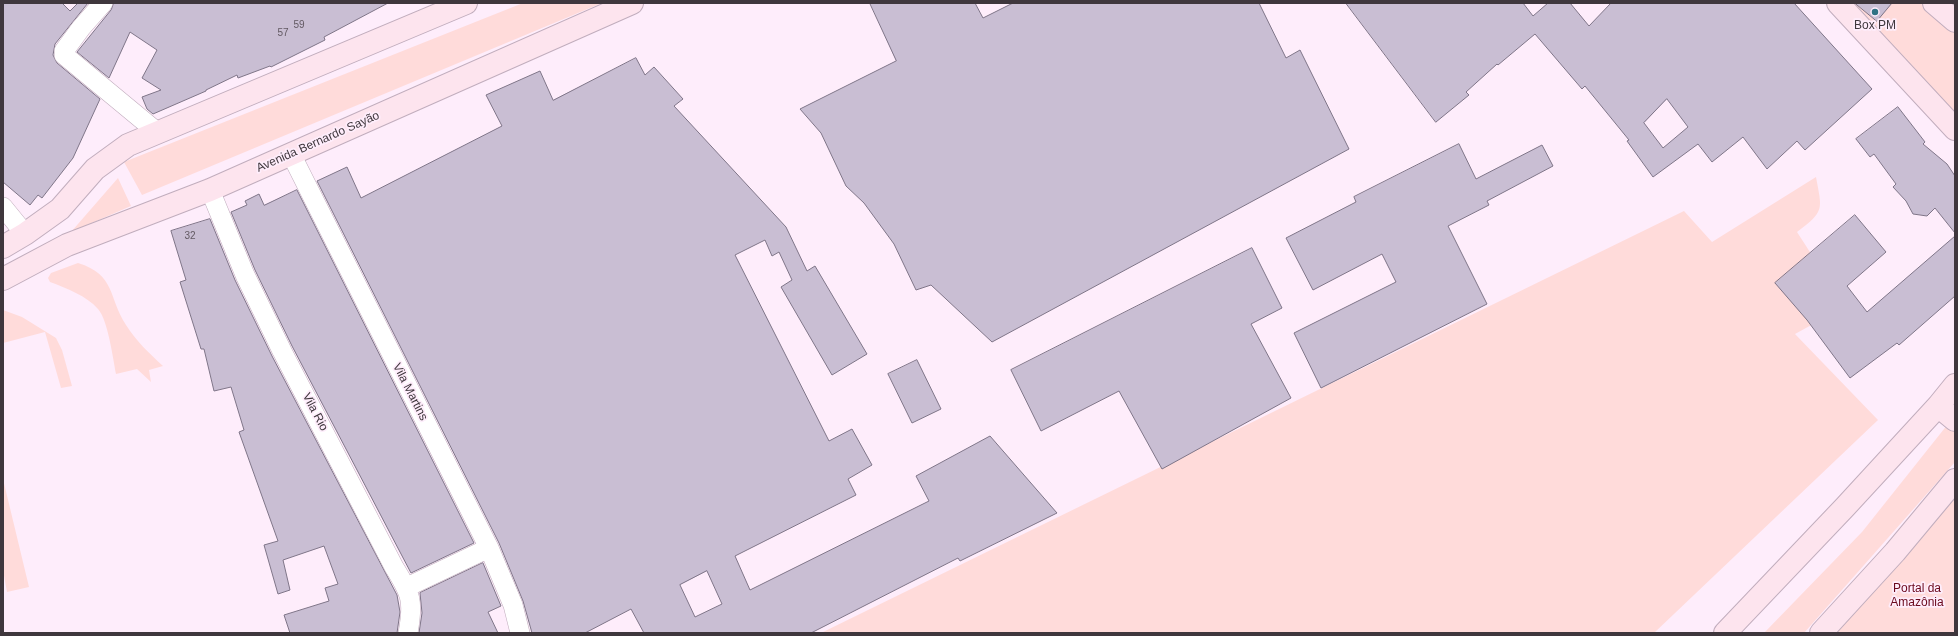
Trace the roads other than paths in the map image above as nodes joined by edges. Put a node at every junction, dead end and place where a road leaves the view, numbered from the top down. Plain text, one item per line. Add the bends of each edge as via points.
1 (103, 3) edge
2 (466, 3) edge
3 (632, 3) edge
4 (1838, 3) edge
5 (1934, 3) edge
6 (1955, 21) edge
7 (1955, 129) edge
8 (157, 132) junction
9 (291, 154) junction
10 (210, 190) junction
11 (3, 207) edge
12 (24, 234) junction
13 (3, 247) edge
14 (3, 279) edge
15 (1955, 384) edge
16 (1938, 406) junction
17 (1955, 420) edge
18 (1955, 480) edge
19 (489, 548) junction
20 (407, 587) junction
21 (408, 633) edge
22 (520, 633) edge
23 (1725, 633) edge
24 (1821, 633) edge

1 - 8 street via 81,28 64,51 64,55
2 - 8 street
3 - 9 street, Avenida Bernardo Sayão
4 - 7 street
5 - 6 street
8 - 12 street via 128,145 95,169 60,209
9 - 10 street, Avenida Bernardo Sayão
9 - 19 street, Vila Martins
10 - 14 street, Avenida Bernardo Sayão via 67,245
10 - 20 street, Vila Rio via 245,275 282,351 394,567
11 - 12 street
12 - 13 street
15 - 16 street
16 - 17 street
16 - 23 street
18 - 24 street via 1895,552
19 - 20 street
19 - 22 street, Vila Martins via 513,605
20 - 21 street, Vila Rio via 412,610

